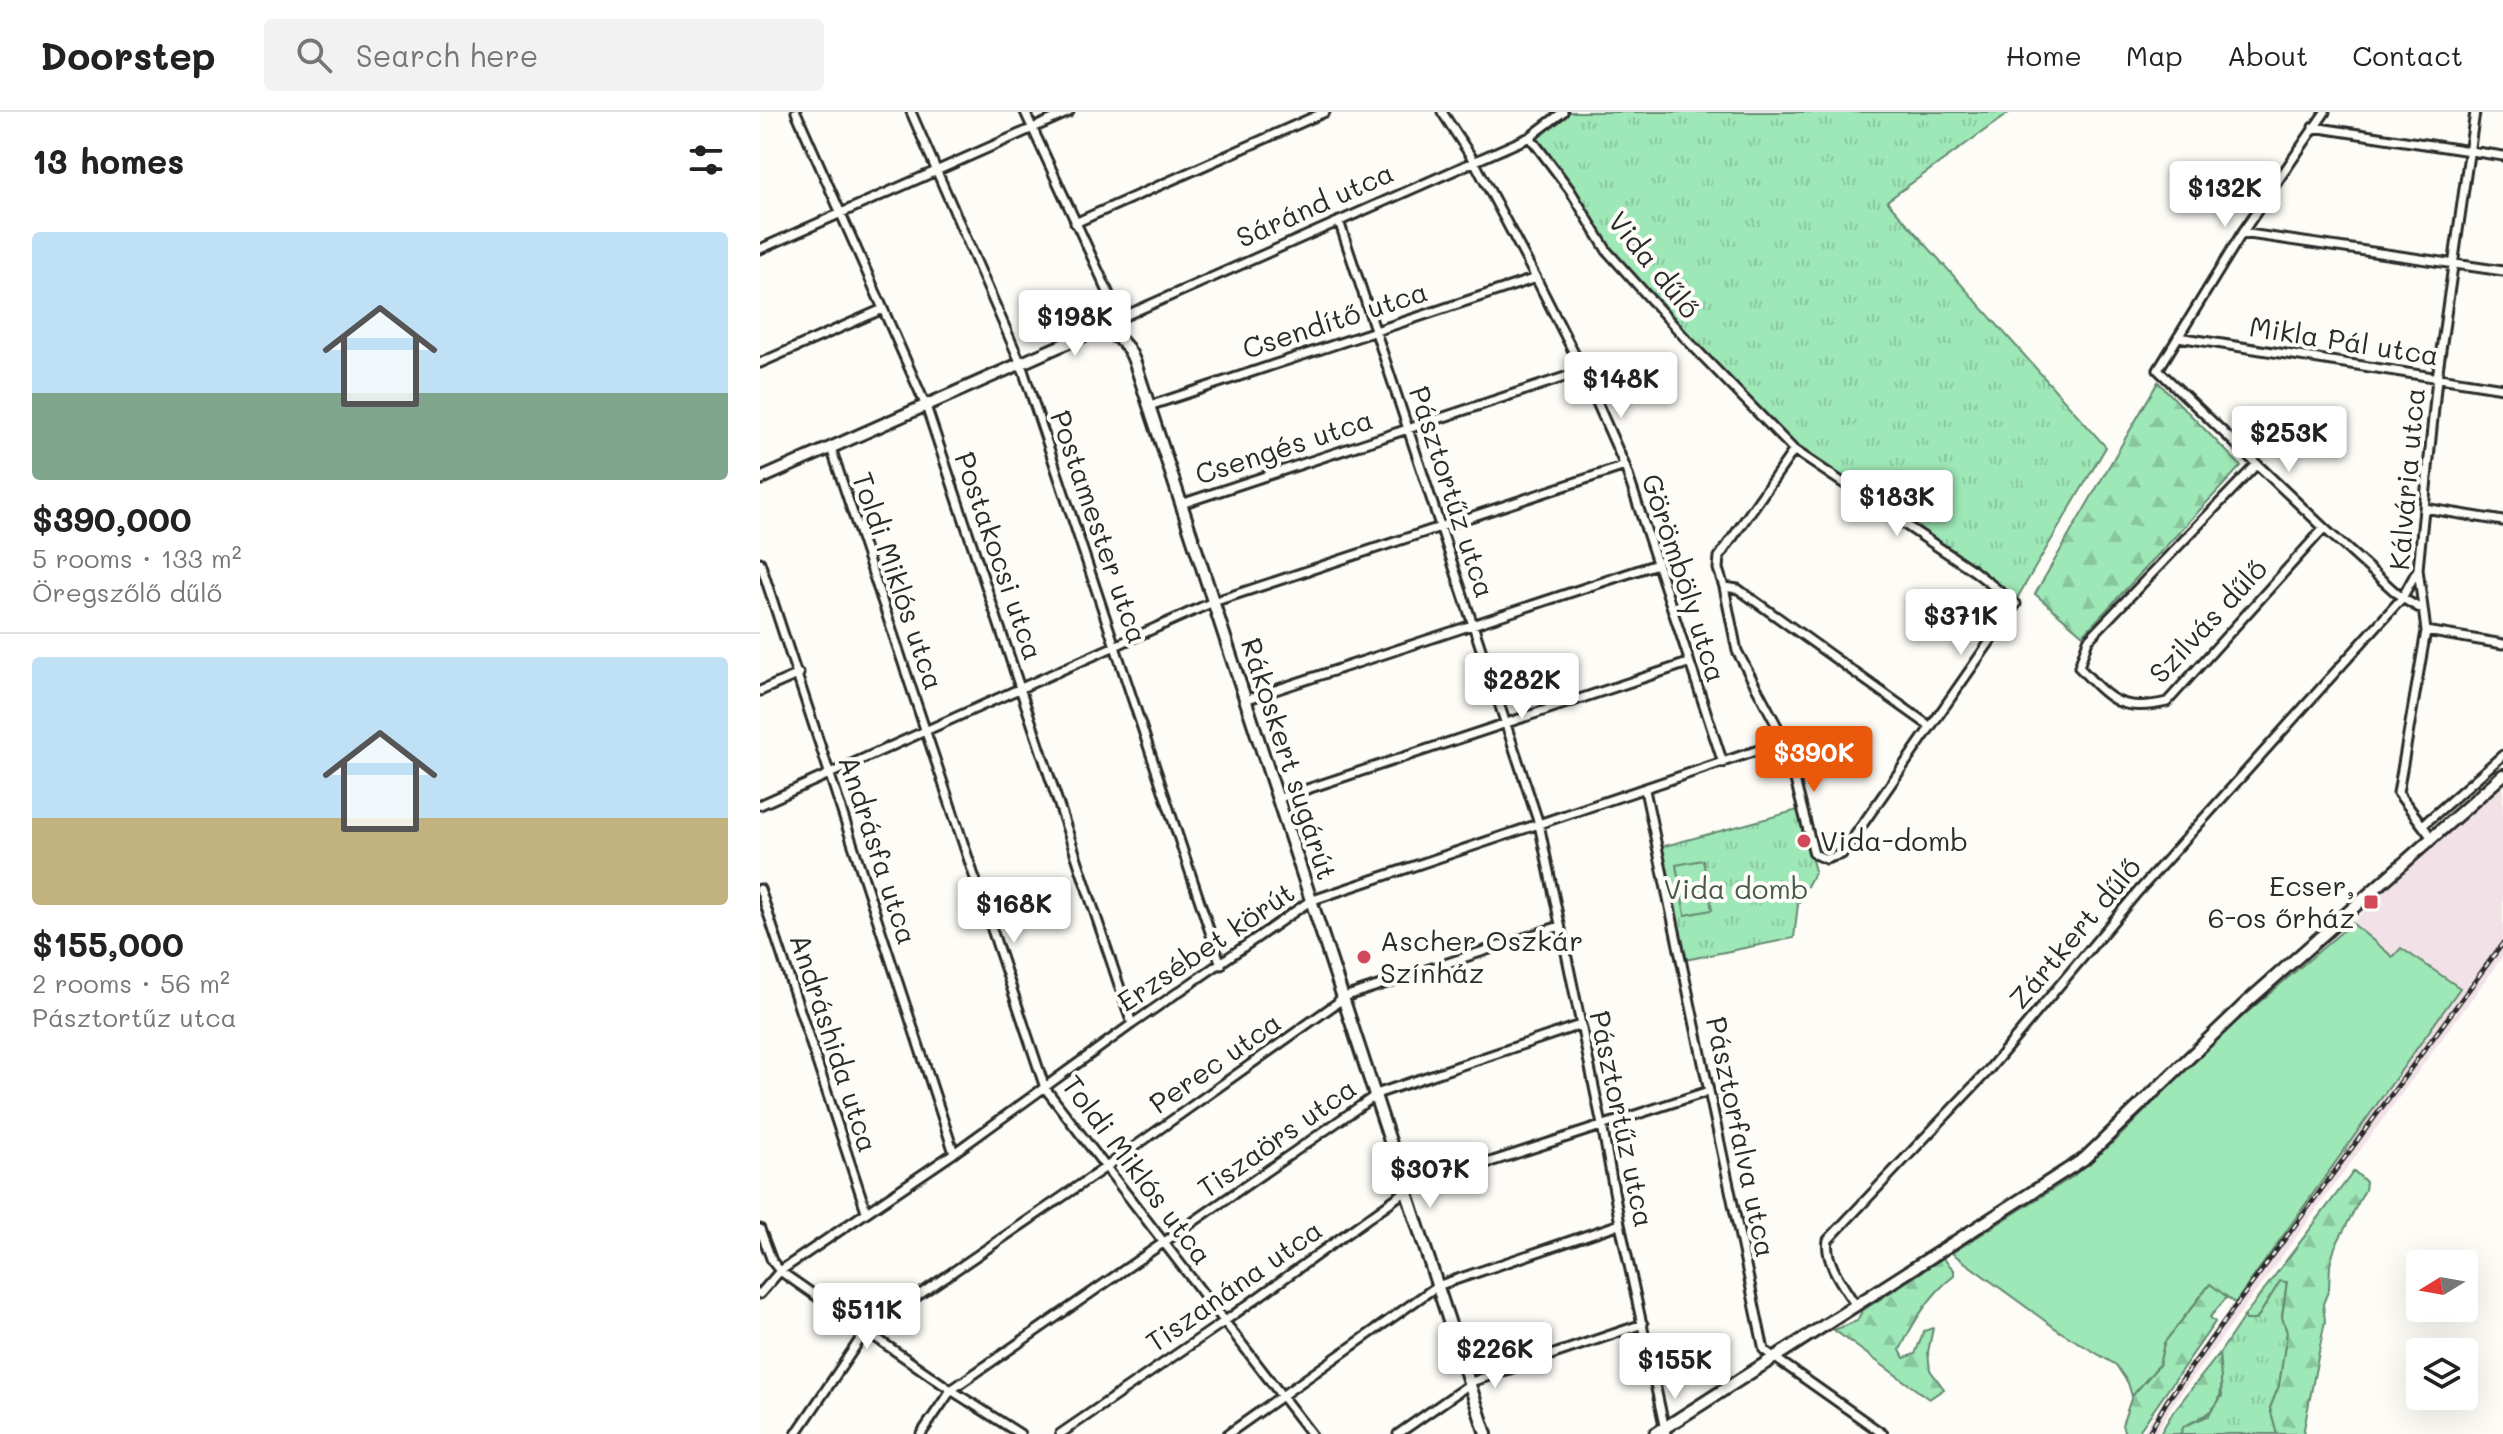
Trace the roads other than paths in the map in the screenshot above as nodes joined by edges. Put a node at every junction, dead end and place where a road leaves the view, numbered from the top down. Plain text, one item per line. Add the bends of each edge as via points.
1 (796, 112) edge
2 (911, 112) edge
3 (1025, 112) edge
4 (1069, 112) edge
5 (1325, 112) edge
6 (1442, 112) edge
7 (1563, 112) edge
8 (2325, 112) edge
9 (2475, 112) edge
10 (2313, 127) junction
11 (1032, 128) junction
12 (1530, 137) junction
13 (2468, 151) junction
14 (2503, 156) edge
15 (1474, 161) junction
16 (937, 170) junction
17 (841, 213) junction
18 (1339, 221) junction
19 (1075, 223) junction
20 (2242, 233) junction
21 (760, 249) edge
22 (2453, 263) junction
23 (2503, 271) edge
24 (1536, 278) junction
25 (883, 309) junction
26 (1120, 318) junction
27 (1374, 330) junction
28 (1116, 336) junction
29 (2178, 337) junction
30 (760, 363) edge
31 (1021, 364) junction
32 (1583, 371) junction
33 (2437, 378) junction
34 (2503, 388) edge
35 (926, 406) junction
36 (1149, 406) junction
37 (1409, 428) junction
38 (831, 448) junction
39 (1794, 450) junction
40 (2257, 464) junction
41 (1625, 466) junction
42 (760, 479) edge
43 (1181, 504) junction
44 (2424, 508) junction
45 (2503, 521) edge
46 (1442, 528) junction
47 (2324, 528) junction
48 (760, 562) edge
49 (1657, 564) junction
50 (2418, 569) junction
51 (1724, 587) junction
52 (2402, 598) junction
53 (1213, 602) junction
54 (2423, 610) junction
55 (1473, 625) junction
56 (2426, 631) junction
57 (2503, 644) edge
58 (1116, 646) junction
59 (1688, 663) junction
60 (799, 674) junction
61 (1021, 689) junction
62 (760, 691) edge
63 (1245, 700) junction
64 (1506, 724) junction
65 (1931, 727) junction
66 (926, 731) junction
67 (1785, 741) junction
68 (2503, 755) edge
69 (1723, 763) junction
70 (830, 774) junction
71 (2503, 775) edge
72 (1645, 790) junction
73 (1277, 799) junction
74 (760, 805) edge
75 (1539, 824) junction
76 (2423, 825) junction
77 (2432, 838) junction
78 (760, 889) edge
79 (1310, 901) junction
80 (1560, 926) junction
81 (1221, 965) junction
82 (1341, 998) junction
83 (1132, 1024) junction
84 (1580, 1025) junction
85 (1045, 1088) junction
86 (1709, 1091) junction
87 (1375, 1096) junction
88 (1602, 1125) junction
89 (954, 1153) junction
90 (1106, 1167) junction
91 (1406, 1191) junction
92 (866, 1211) junction
93 (1620, 1224) junction
94 (760, 1229) edge
95 (1164, 1243) junction
96 (780, 1271) junction
97 (1437, 1286) junction
98 (760, 1294) edge
99 (1856, 1306) junction
100 (1225, 1321) junction
101 (1643, 1324) junction
102 (865, 1332) junction
103 (1774, 1359) junction
104 (1469, 1383) junction
105 (951, 1390) junction
106 (1282, 1397) junction
107 (1662, 1432) edge
108 (796, 1434) edge
109 (921, 1434) edge
110 (1020, 1434) edge
111 (1060, 1434) edge
112 (1228, 1434) edge
113 (1311, 1434) edge
114 (1398, 1434) edge
115 (1486, 1434) edge
116 (1883, 1434) edge

1 - 17 street, Postakocsi utca
2 - 16 street, Postamester utca
3 - 11 street
4 - 11 street
5 - 19 street
6 - 15 street, Görömböly utca
7 - 12 street, Sáránd utca
8 - 10 street
9 - 13 street, Kálvária utca
10 - 13 street
10 - 20 street
11 - 16 street
11 - 19 street
12 - 15 street, Sáránd utca
12 - 39 street, Vida dűlő via 1607,251
13 - 14 street
13 - 22 street, Kálvária utca
15 - 18 street, Sáránd utca
15 - 24 street, Görömböly utca
16 - 17 street
16 - 31 street, Postamester utca
17 - 21 street
17 - 25 street, Postakocsi utca
18 - 26 street, Sáránd utca
18 - 27 street, Pásztortűz utca
19 - 26 street
20 - 22 street
20 - 29 street
22 - 23 street
22 - 33 street, Kálvária utca
24 - 27 street, Csendítő utca
24 - 32 street, Görömböly utca
25 - 30 street
25 - 35 street, Postakocsi utca
26 - 28 street
27 - 36 street, Csendítő utca
27 - 37 street, Pásztortűz utca
28 - 31 street via 1087,334
28 - 36 street, Rákoskert sugárút via 1130,351
29 - 33 street, Mikla Pál utca
29 - 40 street via 2158,370
31 - 35 street
31 - 58 street, Postamester utca
32 - 37 street, Csengés utca
32 - 41 street, Görömböly utca
33 - 34 street, Mikla Pál utca
33 - 44 street, Kálvária utca
35 - 38 street
35 - 61 street, Postakocsi utca
36 - 43 street, Rákoskert sugárút
37 - 43 street, Csengés utca
37 - 46 street, Pásztortűz utca
38 - 42 street
38 - 66 street, Toldi Miklós utca
39 - 51 street via 1719,557
39 - 65 street, Vida dűlő via 2016,604
40 - 47 street
40 - 47 street, Szilvás dűlő via 2088,640 2079,667 2109,699 2143,708 2167,702
41 - 46 street
41 - 49 street, Görömböly utca
43 - 53 street, Rákoskert sugárút
44 - 45 street
44 - 50 street, Kálvária utca
46 - 53 street
46 - 55 street, Pásztortűz utca
47 - 52 street
48 - 60 street, Andrásfa utca
49 - 55 street
49 - 59 street, Görömböly utca
50 - 52 street
50 - 54 street, Kálvária utca
51 - 65 street via 1738,589
51 - 67 street via 1737,651
52 - 54 street
52 - 99 street, Zártkert dűlő via 2135,895 1986,1073 1828,1240 1826,1249 1836,1273
53 - 58 street
53 - 63 street, Rákoskert sugárút
54 - 56 street, Kálvária utca
55 - 63 street
55 - 64 street, Pásztortűz utca
56 - 57 street
56 - 76 street, Kálvária utca via 2398,793
58 - 61 street
58 - 81 street, Postamester utca
59 - 64 street
59 - 69 street, Görömböly utca
60 - 62 street
60 - 70 street, Andrásfa utca
61 - 66 street
61 - 83 street, Postakocsi utca
63 - 73 street, Rákoskert sugárút
64 - 73 street
64 - 75 street, Pásztortűz utca
65 - 67 street via 1842,854 1826,859 1814,854
66 - 70 street
66 - 85 street, Toldi Miklós utca
67 - 69 street, Erzsébet körút
68 - 76 street
69 - 72 street, Erzsébet körút
70 - 74 street
70 - 89 street, Andrásfa utca
71 - 77 street
72 - 75 street, Erzsébet körút
72 - 86 street, Pásztorfalva utca
73 - 79 street, Rákoskert sugárút
75 - 79 street, Erzsébet körút
75 - 80 street, Pásztortűz utca
76 - 77 street, Kálvária utca
77 - 99 street via 2246,1003 2084,1159
78 - 92 street, Andráshida utca
79 - 81 street, Erzsébet körút
79 - 82 street, Rákoskert sugárút
80 - 82 street, Perec utca
80 - 84 street, Pásztortűz utca
81 - 83 street, Erzsébet körút
82 - 87 street, Rákoskert sugárút
82 - 90 street, Perec utca
83 - 85 street, Erzsébet körút
84 - 87 street, Tiszaörs utca
84 - 88 street, Pásztortűz utca
85 - 89 street, Erzsébet körút
85 - 90 street, Toldi Miklós utca
86 - 88 street, Tiszanána utca
86 - 103 street, Pásztorfalva utca via 1764,1350
87 - 91 street, Rákoskert sugárút
87 - 95 street, Tiszaörs utca
88 - 91 street, Tiszanána utca
88 - 93 street, Pásztortűz utca
89 - 92 street, Erzsébet körút
90 - 95 street, Toldi Miklós utca
90 - 102 street, Perec utca
91 - 97 street, Rákoskert sugárút
91 - 100 street, Tiszanána utca
92 - 96 street, Erzsébet körút
93 - 97 street
93 - 101 street, Pásztortűz utca
94 - 96 street
95 - 100 street, Toldi Miklós utca
95 - 105 street, Tiszaörs utca
96 - 98 street, Erzsébet körút
96 - 102 street
97 - 104 street, Rákoskert sugárút
97 - 106 street
99 - 103 street
100 - 106 street, Toldi Miklós utca
100 - 111 street, Tiszanána utca
101 - 104 street
101 - 107 street, Pásztortűz utca
102 - 105 street
102 - 108 street, Perec utca
103 - 107 street
103 - 116 street
104 - 114 street
104 - 115 street, Rákoskert sugárút
105 - 109 street, Tiszaörs utca
105 - 110 street
106 - 112 street
106 - 113 street, Toldi Miklós utca

